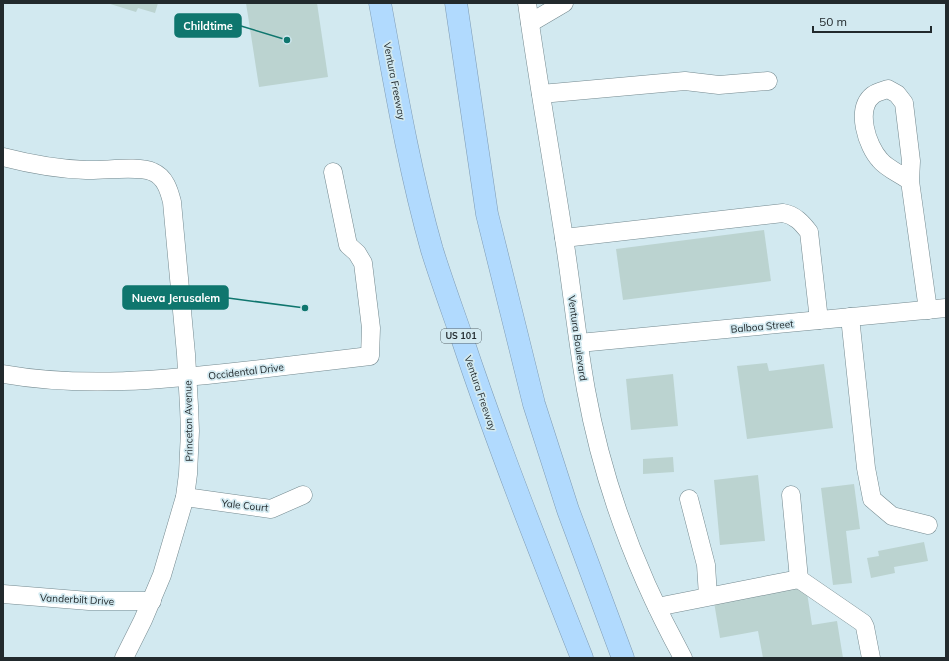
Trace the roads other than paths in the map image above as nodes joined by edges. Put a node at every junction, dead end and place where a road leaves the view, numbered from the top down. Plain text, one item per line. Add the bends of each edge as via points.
1 (380, 3) edge
2 (456, 3) edge
3 (527, 3) edge
4 (564, 3) edge
5 (530, 24) junction
6 (768, 81) dead end
7 (541, 94) junction
8 (3, 157) edge
9 (333, 172) dead end
10 (910, 181) dead end
11 (564, 238) junction
12 (946, 308) edge
13 (928, 310) junction
14 (850, 317) junction
15 (819, 320) junction
16 (579, 343) junction
17 (3, 374) edge
18 (187, 378) junction
19 (303, 494) dead end
20 (791, 495) dead end
21 (185, 497) junction
22 (689, 499) dead end
23 (928, 525) dead end
24 (799, 579) junction
25 (3, 594) edge
26 (708, 596) junction
27 (152, 601) junction
28 (657, 607) junction
29 (124, 658) edge
30 (582, 658) edge
31 (623, 658) edge
32 (683, 658) edge
33 (871, 658) edge

1 - 30 highway, Ventura Freeway / US 101 via 395,86 432,250 479,390 531,532
2 - 31 highway via 487,214 534,404 568,510
3 - 5 street, Ventura Boulevard
4 - 5 street
5 - 7 street, Ventura Boulevard
6 - 7 street via 719,85 685,80
7 - 11 street, Ventura Boulevard
8 - 18 street, Princeton Avenue via 42,166 85,170 144,168 160,176 172,202
9 - 18 street, Occidental Drive via 348,245 363,263 371,328 370,356
10 - 13 street
11 - 15 street via 790,214 809,232
11 - 16 street, Ventura Boulevard
12 - 13 street, Balboa Street
13 - 14 street, Balboa Street
14 - 15 street, Balboa Street
14 - 23 street via 866,468 872,499 892,516
15 - 16 street, Balboa Street
16 - 28 street, Ventura Boulevard via 586,391 600,453 619,517 642,577
17 - 18 street, Occidental Drive via 73,382
18 - 21 street, Princeton Avenue via 190,431
19 - 21 street, Yale Court via 271,509
20 - 24 street
21 - 27 street, Princeton Avenue
22 - 26 street via 706,564
24 - 26 street
24 - 33 street via 862,623
25 - 27 street, Vanderbilt Drive via 89,601
26 - 28 street
27 - 29 street, Princeton Avenue
28 - 32 street, Ventura Boulevard

